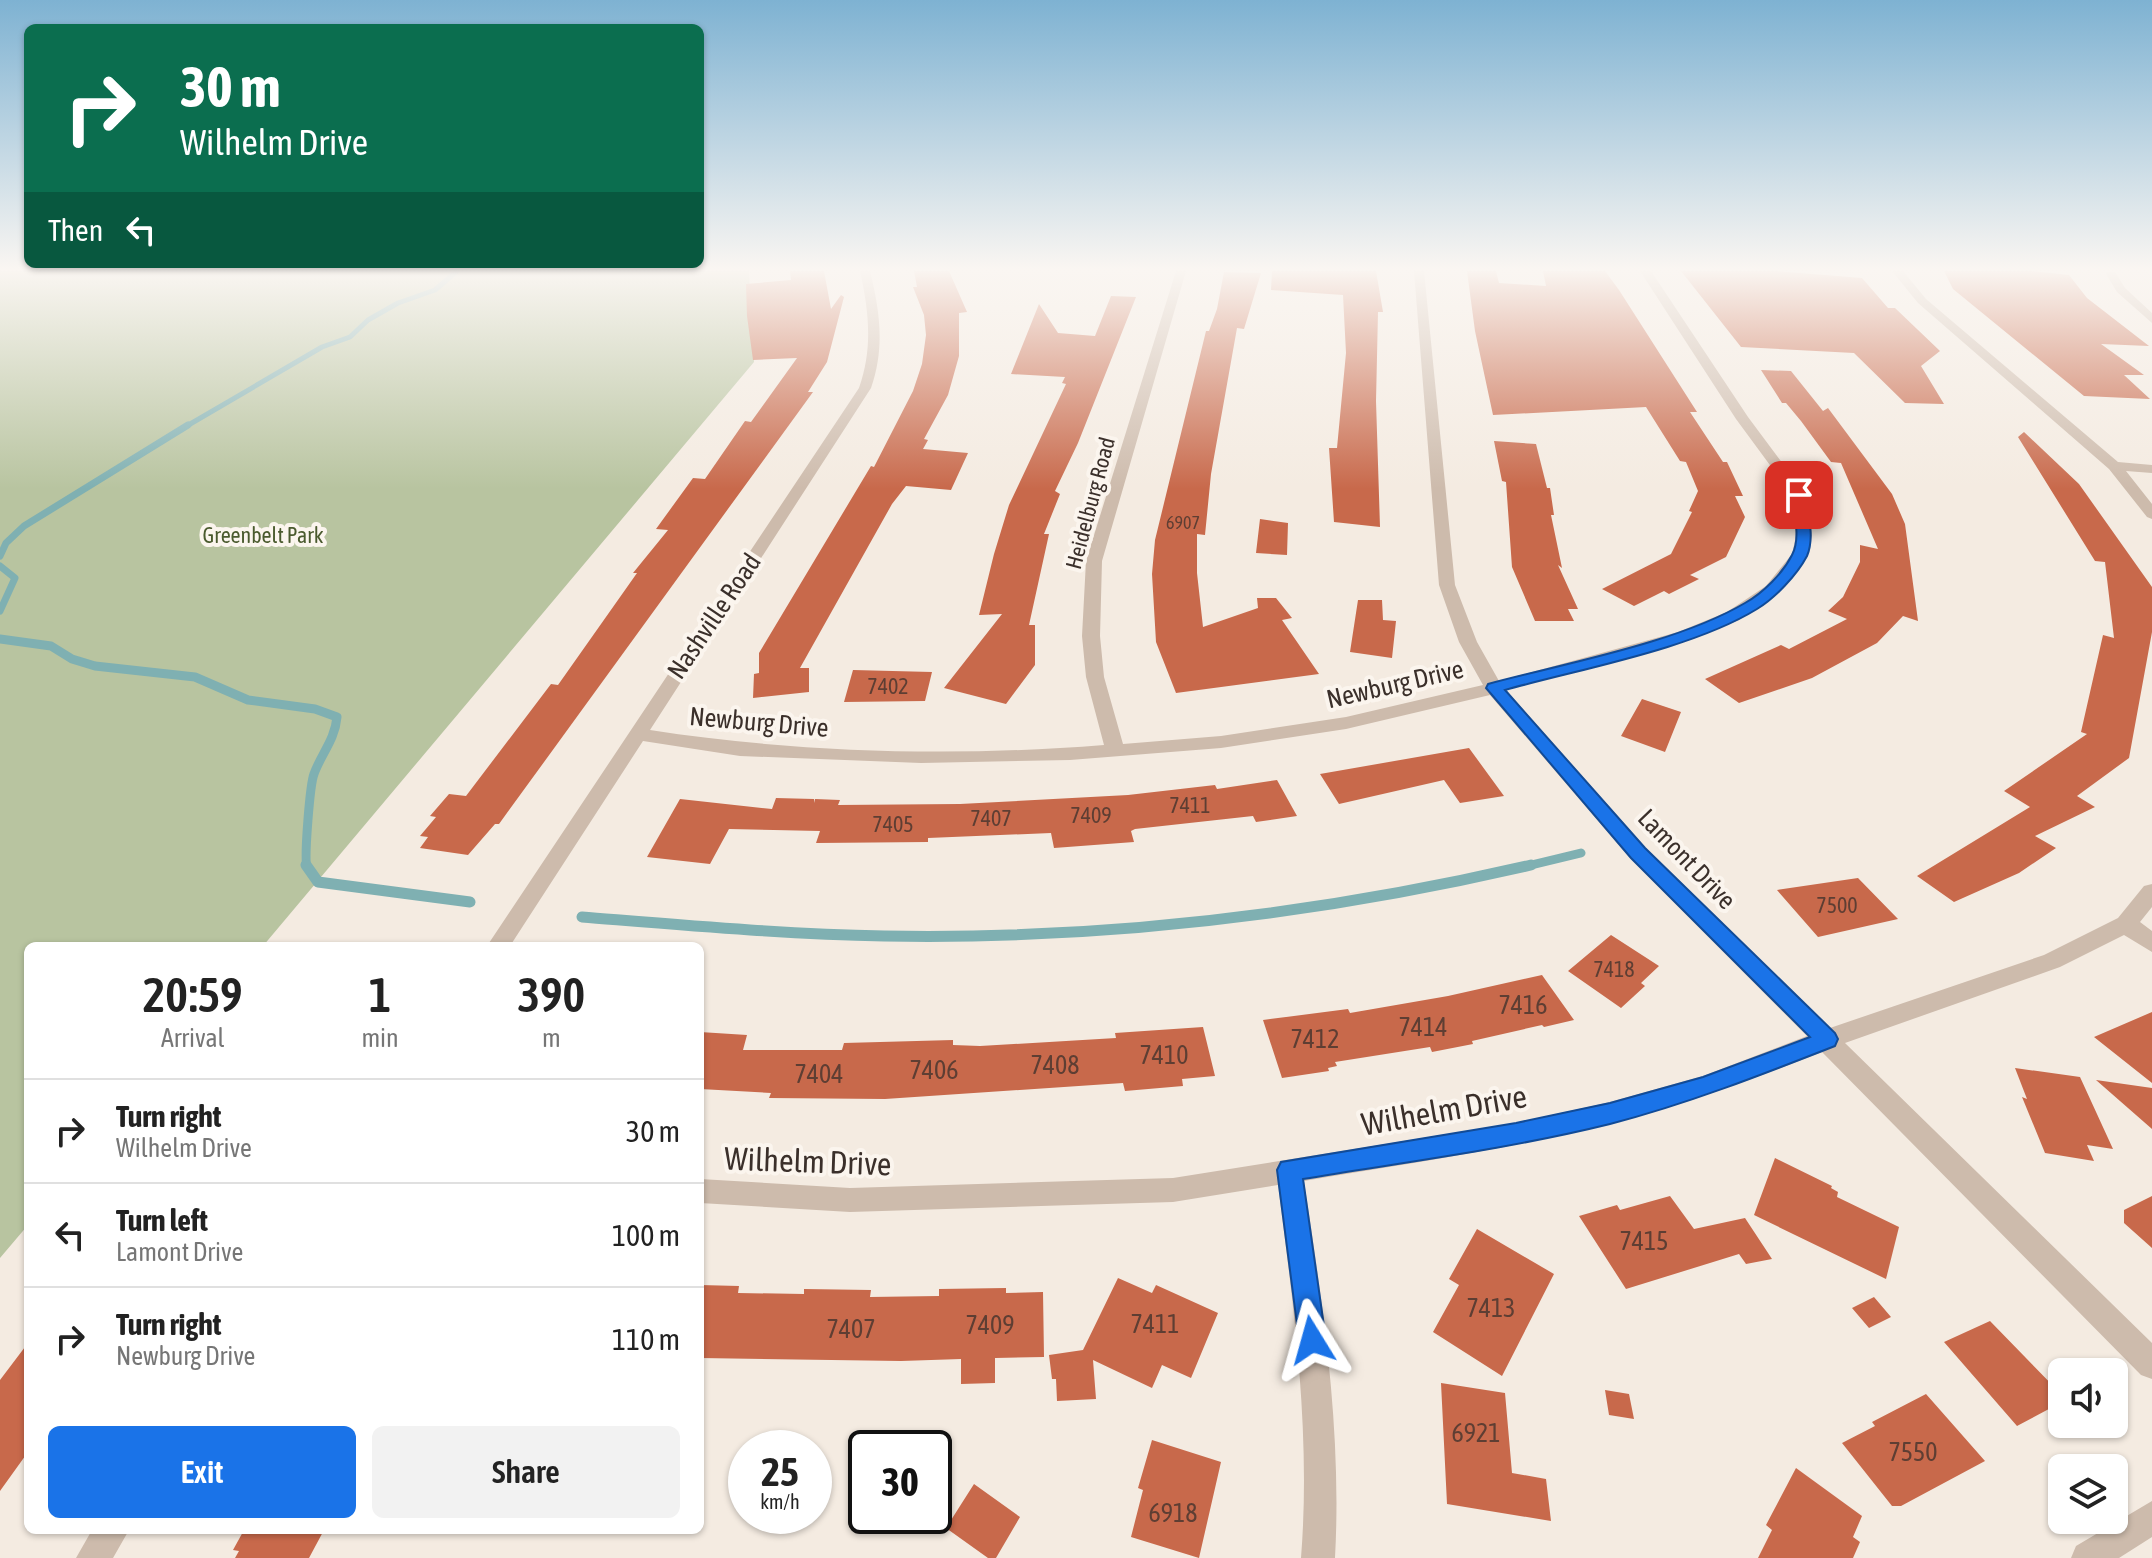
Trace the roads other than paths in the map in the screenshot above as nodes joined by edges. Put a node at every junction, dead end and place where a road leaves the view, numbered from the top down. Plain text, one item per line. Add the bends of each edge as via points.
1 (876, 344) edge
2 (1159, 344) edge
3 (1425, 344) edge
4 (1693, 344) edge
5 (1972, 344) edge
6 (2114, 466) junction
7 (2152, 469) edge
8 (2152, 514) edge
9 (1494, 688) junction
10 (635, 734) junction
11 (1115, 750) junction
12 (2152, 892) edge
13 (2126, 924) junction
14 (501, 942) edge
15 (2152, 943) edge
16 (1827, 1039) junction
17 (1289, 1170) junction
18 (704, 1191) edge
19 (2152, 1364) edge
20 (2152, 1518) edge
21 (109, 1534) edge
22 (93, 1558) edge
23 (1318, 1558) edge
24 (2088, 1558) edge

1 - 10 street, Nashville Road via 865,388
2 - 11 street, Heidelburg Road via 1094,561 1094,663
3 - 9 street, Lamont Drive via 1447,585 1468,642
4 - 9 street, Newburg Drive via 1799,495 1804,536 1800,555 1751,607 1709,627
5 - 6 street
6 - 7 street
6 - 8 street
9 - 11 street, Newburg Drive via 1282,734
9 - 16 street, Lamont Drive via 1638,853
10 - 11 street, Newburg Drive via 740,750 855,756
10 - 14 street, Nashville Road
12 - 13 street, Wilhelm Drive
13 - 15 street
13 - 16 street, Wilhelm Drive via 2052,961
16 - 17 street, Wilhelm Drive via 1706,1086 1610,1113 1516,1134
16 - 19 street, Lamont Drive
17 - 18 street, Wilhelm Drive via 1173,1190 1093,1194 850,1200
17 - 23 street via 1316,1368 1323,1510
20 - 24 street
21 - 22 street

